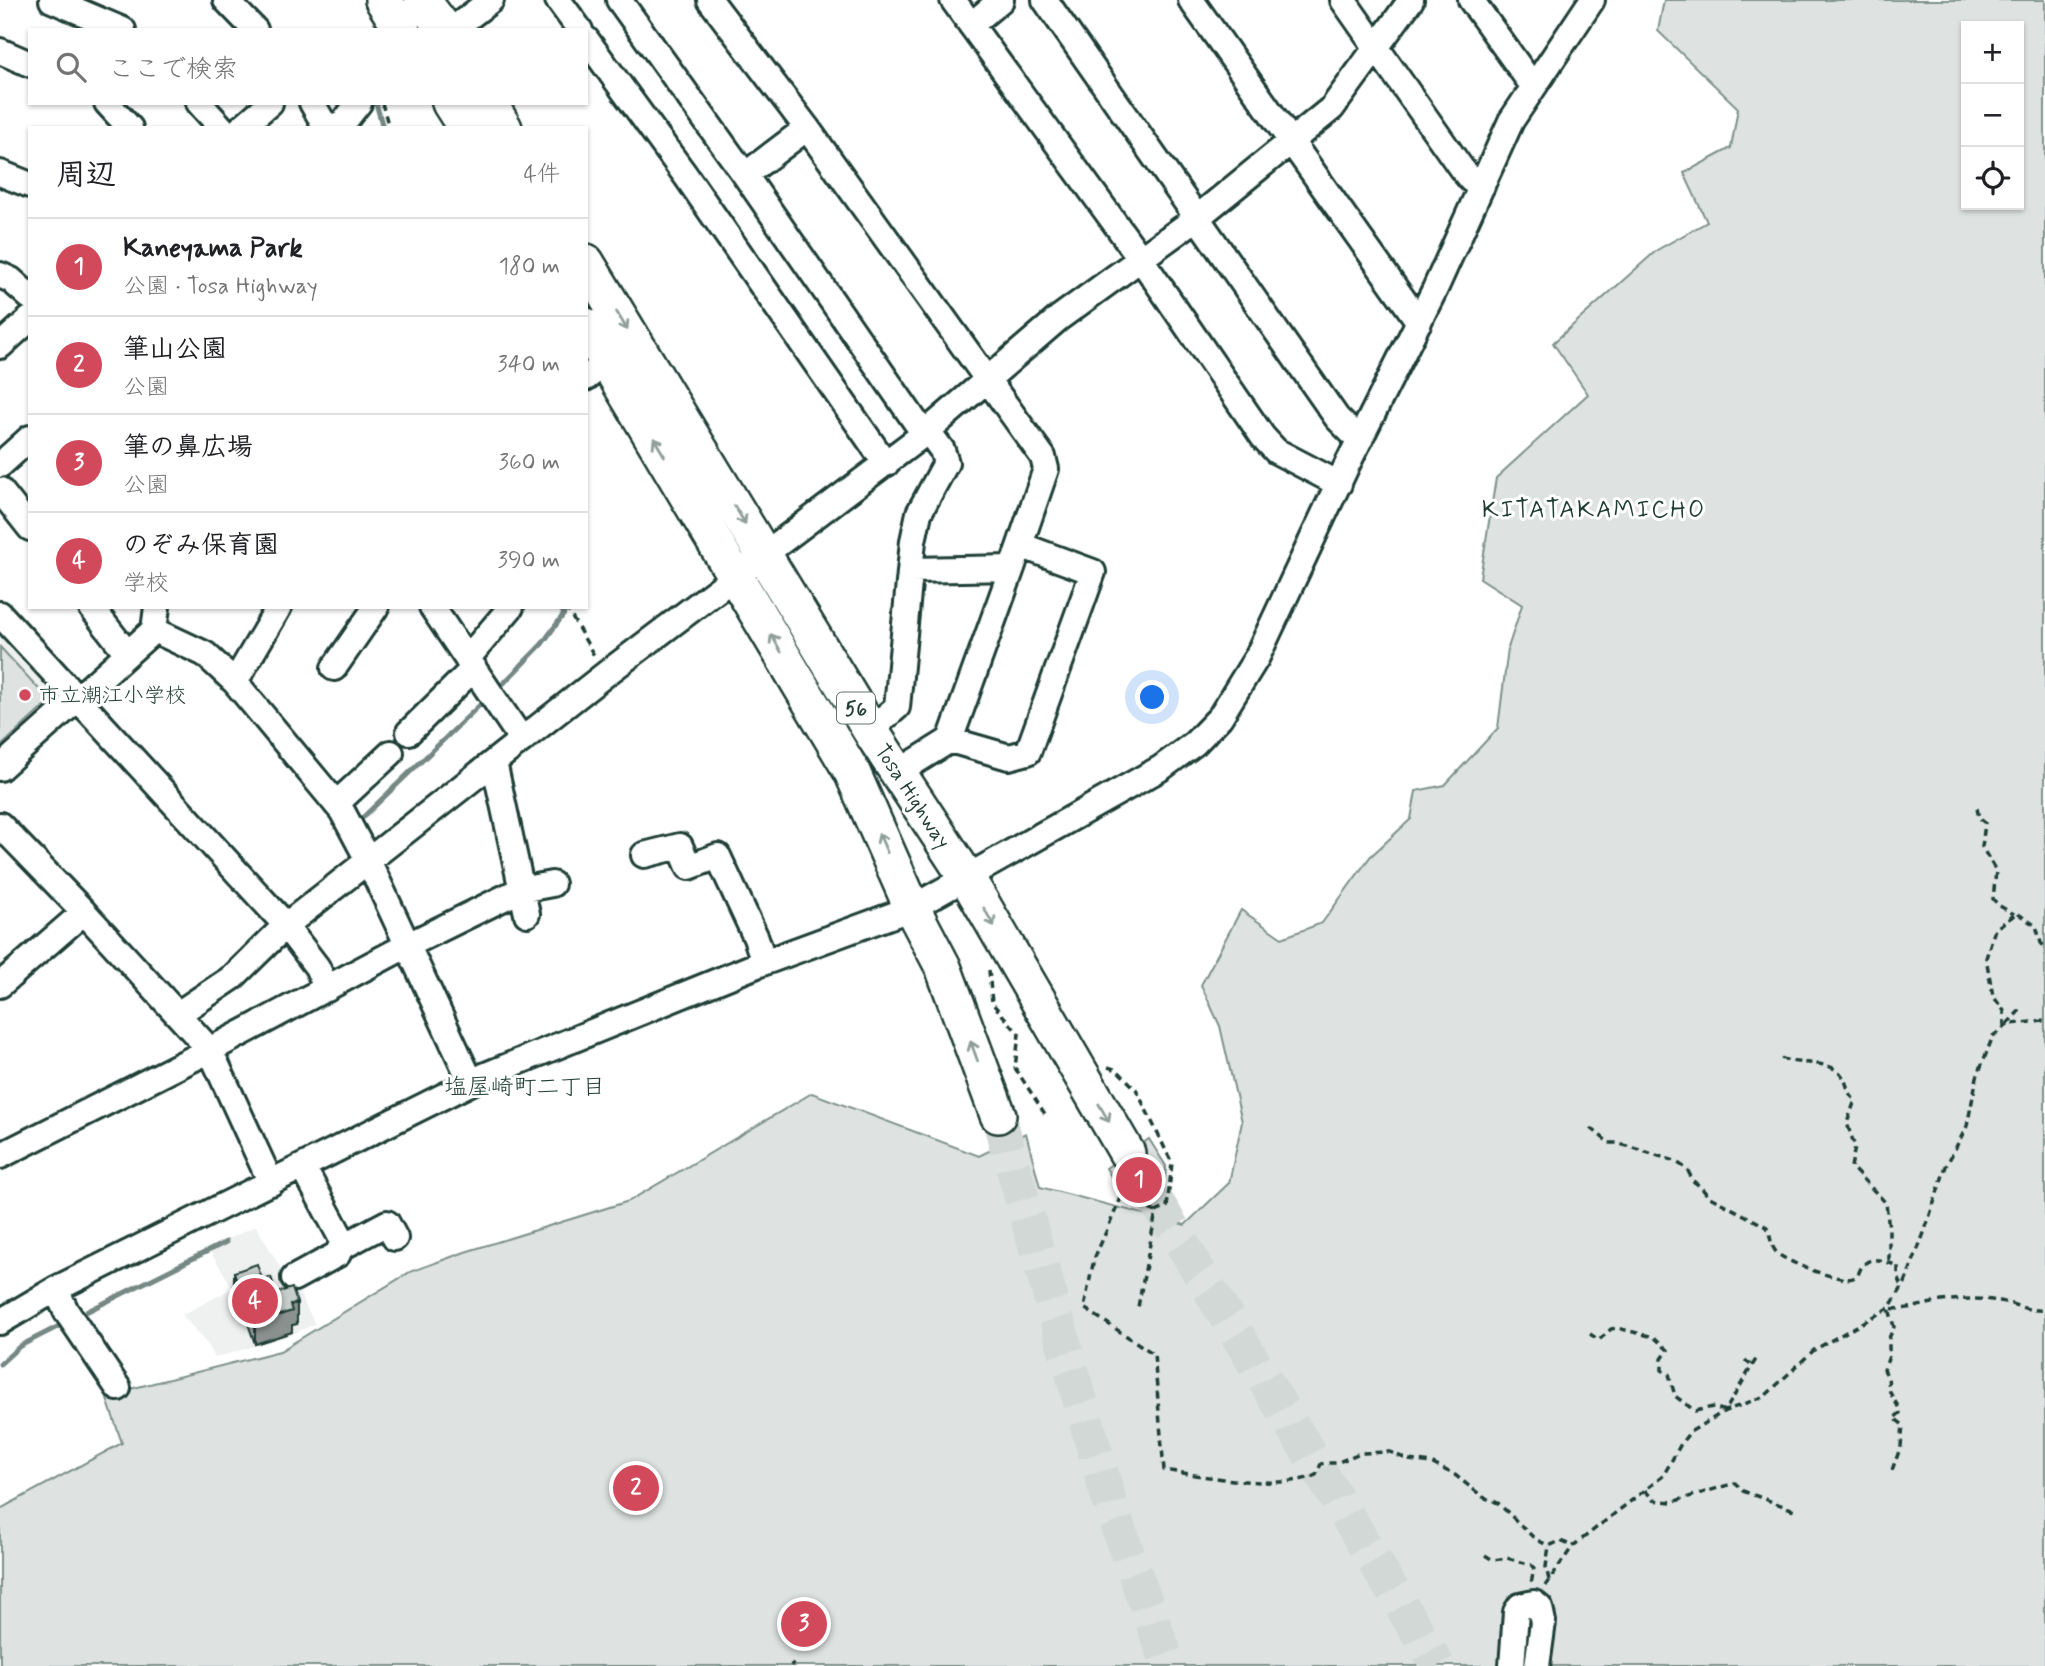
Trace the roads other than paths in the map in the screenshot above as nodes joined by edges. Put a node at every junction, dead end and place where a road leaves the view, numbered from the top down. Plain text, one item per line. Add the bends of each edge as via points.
1 (52, 0) edge
2 (226, 0) edge
3 (383, 0) edge
4 (422, 0) edge
5 (491, 0) edge
6 (558, 0) edge
7 (620, 0) edge
8 (710, 0) edge
9 (953, 0) edge
10 (1001, 0) edge
11 (1045, 0) edge
12 (1191, 0) edge
13 (1343, 0) edge
14 (1411, 0) edge
15 (1471, 0) edge
16 (1592, 0) edge
17 (971, 25) junction
18 (118, 28) edge
19 (253, 28) edge
20 (401, 28) edge
21 (443, 28) edge
22 (455, 28) edge
23 (579, 28) edge
24 (588, 42) edge
25 (1376, 47) junction
26 (0, 51) edge
27 (28, 63) edge
28 (1533, 86) junction
29 (109, 105) edge
30 (201, 105) edge
31 (268, 105) edge
32 (313, 105) edge
33 (357, 105) edge
34 (451, 105) edge
35 (490, 105) edge
36 (128, 126) edge
37 (220, 126) edge
38 (243, 126) edge
39 (332, 126) edge
40 (339, 126) edge
41 (465, 126) edge
42 (503, 126) edge
43 (807, 128) junction
44 (1290, 142) junction
45 (0, 173) edge
46 (746, 175) junction
47 (28, 184) edge
48 (1482, 186) junction
49 (1198, 217) junction
50 (1141, 259) junction
51 (588, 265) edge
52 (0, 275) edge
53 (28, 295) edge
54 (28, 321) edge
55 (1419, 321) junction
56 (588, 334) edge
57 (0, 346) edge
58 (597, 370) edge
59 (986, 378) junction
60 (926, 433) junction
61 (1362, 438) junction
62 (28, 440) edge
63 (886, 464) junction
64 (0, 465) edge
65 (1339, 484) junction
66 (0, 490) edge
67 (28, 525) edge
68 (765, 556) junction
69 (1016, 556) junction
70 (911, 570) junction
71 (737, 576) junction
72 (93, 609) edge
73 (278, 609) edge
74 (375, 609) edge
75 (433, 609) edge
76 (511, 609) edge
77 (0, 614) edge
78 (156, 618) edge
79 (127, 653) junction
80 (470, 664) junction
81 (334, 668) dead end
82 (236, 681) junction
83 (77, 696) junction
84 (870, 730) junction
85 (409, 732) dead end
86 (522, 740) junction
87 (950, 740) junction
88 (391, 753) dead end
89 (494, 762) junction
90 (0, 768) edge
91 (897, 773) junction
92 (336, 804) junction
93 (0, 825) edge
94 (644, 855) dead end
95 (368, 860) junction
96 (967, 878) junction
97 (552, 884) dead end
98 (520, 890) junction
99 (912, 908) junction
100 (84, 912) junction
101 (527, 914) dead end
102 (285, 926) junction
103 (406, 946) junction
104 (764, 962) junction
105 (0, 985) edge
106 (327, 989) junction
107 (178, 1014) junction
108 (210, 1050) junction
109 (471, 1082) junction
110 (998, 1115) tunnel mouth
111 (1128, 1153) tunnel mouth
112 (0, 1156) edge
113 (303, 1167) junction
114 (271, 1183) junction
115 (395, 1238) dead end
116 (345, 1245) junction
117 (294, 1278) dead end
118 (56, 1290) junction
119 (0, 1322) edge
120 (118, 1388) dead end
121 (1512, 1666) edge
122 (1537, 1666) edge

1 - 18 street
2 - 19 street
3 - 20 highway
4 - 21 highway
5 - 22 street
6 - 23 street
7 - 46 street
8 - 43 street
9 - 17 street
10 - 17 street
11 - 49 street
12 - 44 street
13 - 25 street
14 - 25 street
15 - 28 street
16 - 28 street
17 - 50 street
24 - 63 street
25 - 44 street via 1332,108
25 - 48 street via 1461,168
26 - 27 street
28 - 48 street via 1511,121
29 - 36 street
30 - 37 street
31 - 38 street
32 - 39 street via 323,122
33 - 40 street
34 - 41 highway
35 - 42 highway
43 - 46 street
43 - 59 street
44 - 49 street
44 - 55 street
45 - 47 street
46 - 60 street
48 - 55 street
49 - 50 street
49 - 61 street via 1337,418
50 - 59 street
50 - 65 street via 1263,437 1276,451
51 -> 68 highway, Tosa Highway / 56
52 - 53 street
54 - 57 street
55 - 61 street
56 - 58 highway, Tosa Highway / 56
71 -> 58 highway, Tosa Highway / 56
59 - 60 street
59 - 69 street via 1043,457 1046,469
60 - 63 street
60 - 70 street via 942,450 946,463 919,513
61 - 65 street
62 - 64 street
63 - 68 street
65 - 96 street via 1257,657 1220,717 1161,768
66 - 67 street
68 - 71 street
68 - 84 highway, Tosa Highway / 56
69 - 70 street
69 - 87 street
69 - 87 street via 1093,572 1028,752 1009,757
70 - 84 street via 897,707
71 - 86 street
99 -> 71 highway, Tosa Highway / 56 via 852,772
72 - 79 street
73 - 82 street
74 - 81 street
75 - 80 street
76 - 80 street
77 - 83 street
78 - 79 street
78 - 82 street
79 - 83 street
80 - 85 street
80 - 86 street
82 - 92 street
83 - 90 street
83 - 102 street
84 - 91 highway, Tosa Highway / 56
86 - 89 street
87 - 91 street
88 - 92 street
89 - 95 street
89 - 98 street
91 - 96 highway, Tosa Highway / 56
92 - 95 street
93 - 100 street
94 - 104 street via 680,846 689,867 718,856
95 - 102 street
95 - 103 street
96 - 99 street
96 -> 111 highway, Tosa Highway / 56
97 - 98 street
98 - 101 street
98 - 103 street
99 - 104 street
110 -> 99 highway, Tosa Highway / 56 via 943,967
100 - 105 street
100 - 107 street
102 - 106 street via 317,967
102 - 107 street via 233,977
103 - 106 street
103 - 109 street
104 - 109 street
106 - 108 street
107 - 108 street
108 - 112 street
108 - 114 street
109 - 113 street
113 - 114 street
113 - 116 street
114 - 118 street
115 - 116 street via 387,1223
116 - 117 street via 338,1254
118 - 119 street
118 - 120 street
121 - 122 street via 1516,1612 1531,1603 1540,1608 1543,1622

